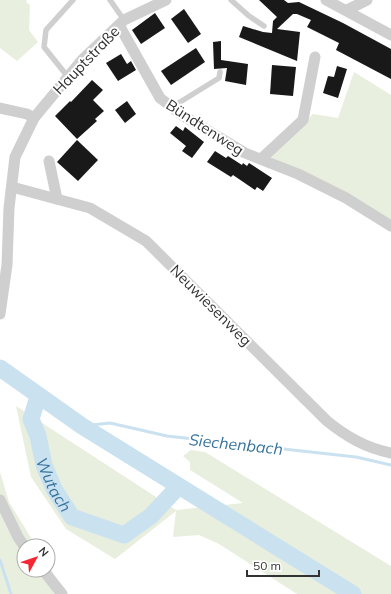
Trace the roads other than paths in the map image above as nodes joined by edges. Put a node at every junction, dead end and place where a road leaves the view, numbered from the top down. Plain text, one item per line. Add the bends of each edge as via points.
1 (73, 0) edge
2 (110, 0) edge
3 (166, 0) edge
4 (231, 0) edge
5 (326, 0) edge
6 (367, 0) edge
7 (347, 10) junction
8 (122, 23) junction
9 (264, 26) dead end
10 (391, 35) edge
11 (315, 57) dead end
12 (220, 72) dead end
13 (68, 77) junction
14 (172, 107) junction
15 (0, 108) edge
16 (34, 118) junction
17 (261, 159) junction
18 (48, 161) dead end
19 (12, 187) junction
20 (57, 199) junction
21 (391, 226) edge
22 (0, 314) edge
23 (391, 453) edge
24 (0, 500) edge
25 (18, 538) edge
26 (49, 578) edge
27 (62, 594) edge

1 - 13 lane via 46,30 44,47
2 - 8 lane
3 - 8 street, Hauptstraße
4 - 9 lane
5 - 7 street
6 - 7 street
7 - 10 street
8 - 13 street, Hauptstraße via 82,60
8 - 14 street, Bündtenweg via 160,98
11 - 17 street, Bündtenweg via 303,120
12 - 14 lane via 219,78
13 - 16 street, Hauptstraße
14 - 17 street, Bündtenweg via 245,153
15 - 16 street
16 - 19 street, Hauptstraße via 15,157
17 - 21 street, Bündtenweg via 346,198
18 - 20 street
19 - 20 street, Neuwiesenweg
19 - 22 street, Hauptstraße via 7,265
20 - 23 street, Neuwiesenweg via 90,208 146,241 327,421 351,439 376,450
24 - 25 street
26 - 27 street

